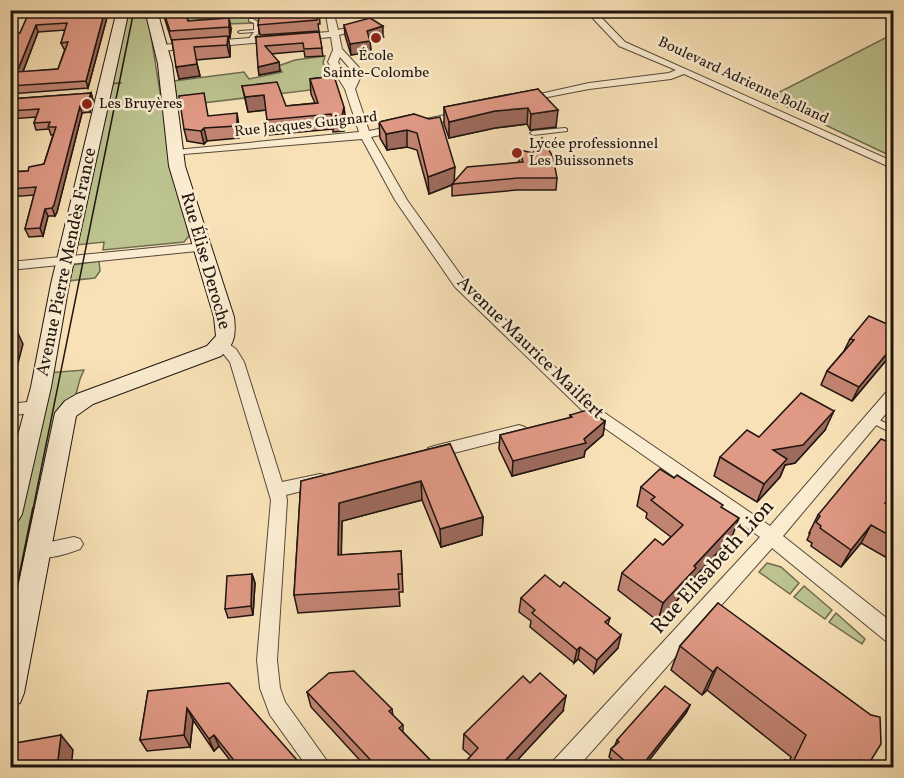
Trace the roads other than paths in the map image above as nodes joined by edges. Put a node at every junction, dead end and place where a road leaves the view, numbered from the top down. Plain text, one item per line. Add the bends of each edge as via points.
1 (123, 10) edge
2 (151, 10) edge
3 (329, 10) edge
4 (589, 10) edge
5 (250, 20) dead end
6 (376, 23) edge
7 (265, 30) edge
8 (256, 31) junction
9 (240, 32) dead end
10 (333, 34) junction
11 (252, 41) junction
12 (157, 48) junction
13 (338, 50) junction
14 (684, 70) junction
15 (350, 89) junction
16 (512, 103) edge
17 (478, 110) edge
18 (565, 130) dead end
19 (533, 133) dead end
20 (365, 135) junction
21 (176, 153) junction
22 (894, 166) edge
23 (203, 247) junction
24 (66, 261) junction
25 (10, 266) edge
26 (223, 345) junction
27 (894, 393) edge
28 (36, 407) junction
29 (10, 410) edge
30 (594, 413) junction
31 (572, 418) edge
32 (871, 419) junction
33 (538, 427) edge
34 (894, 431) edge
35 (413, 457) edge
36 (334, 476) edge
37 (278, 490) junction
38 (10, 514) edge
39 (772, 536) junction
40 (74, 543) dead end
41 (37, 551) junction
42 (894, 636) edge
43 (10, 693) edge
44 (321, 768) edge
45 (562, 768) edge

1 - 24 main road, Avenue Pierre Mendès France
2 - 12 main road, Rue Élise Deroche
3 - 10 street, Avenue Maurice Mailfert
4 - 14 street, Boulevard Adrienne Bolland via 630,48
5 - 8 lane via 256,22
6 - 10 street
7 - 8 lane
8 - 9 lane
8 - 11 lane
10 - 11 street
10 - 13 street, Avenue Maurice Mailfert
11 - 12 street
12 - 21 main road, Rue Élise Deroche
13 - 15 street, Avenue Maurice Mailfert via 333,62
13 - 15 street, Avenue Maurice Mailfert via 358,72
14 - 16 street via 671,76 590,86
14 - 22 street, Boulevard Adrienne Bolland
15 - 20 street, Avenue Maurice Mailfert
17 - 20 street, Rue Jacques Guignard
18 - 19 lane
20 - 21 street, Rue Jacques Guignard
20 - 30 street, Avenue Maurice Mailfert via 400,200 460,284
21 - 23 main road, Rue Élise Deroche
23 - 24 street
23 - 26 main road, Rue Élise Deroche via 224,317 227,339
24 - 25 street
24 - 28 main road, Avenue Pierre Mendès France
26 - 37 street via 237,362
26 - 41 main road, Rue Élise Deroche via 85,399 66,413
27 - 32 street, Rue Elisabeth Lion
28 - 29 street
28 - 38 main road, Avenue Pierre Mendès France
30 - 31 street
30 - 39 street, Avenue Maurice Mailfert
32 - 34 lane
32 - 39 street, Rue Elisabeth Lion
33 - 35 street
36 - 37 street
37 - 44 street via 267,660 270,688 277,708
39 - 42 street, Avenue Maurice Mailfert
39 - 45 street, Rue Elisabeth Lion
40 - 41 street
41 - 43 main road, Rue Élise Deroche

